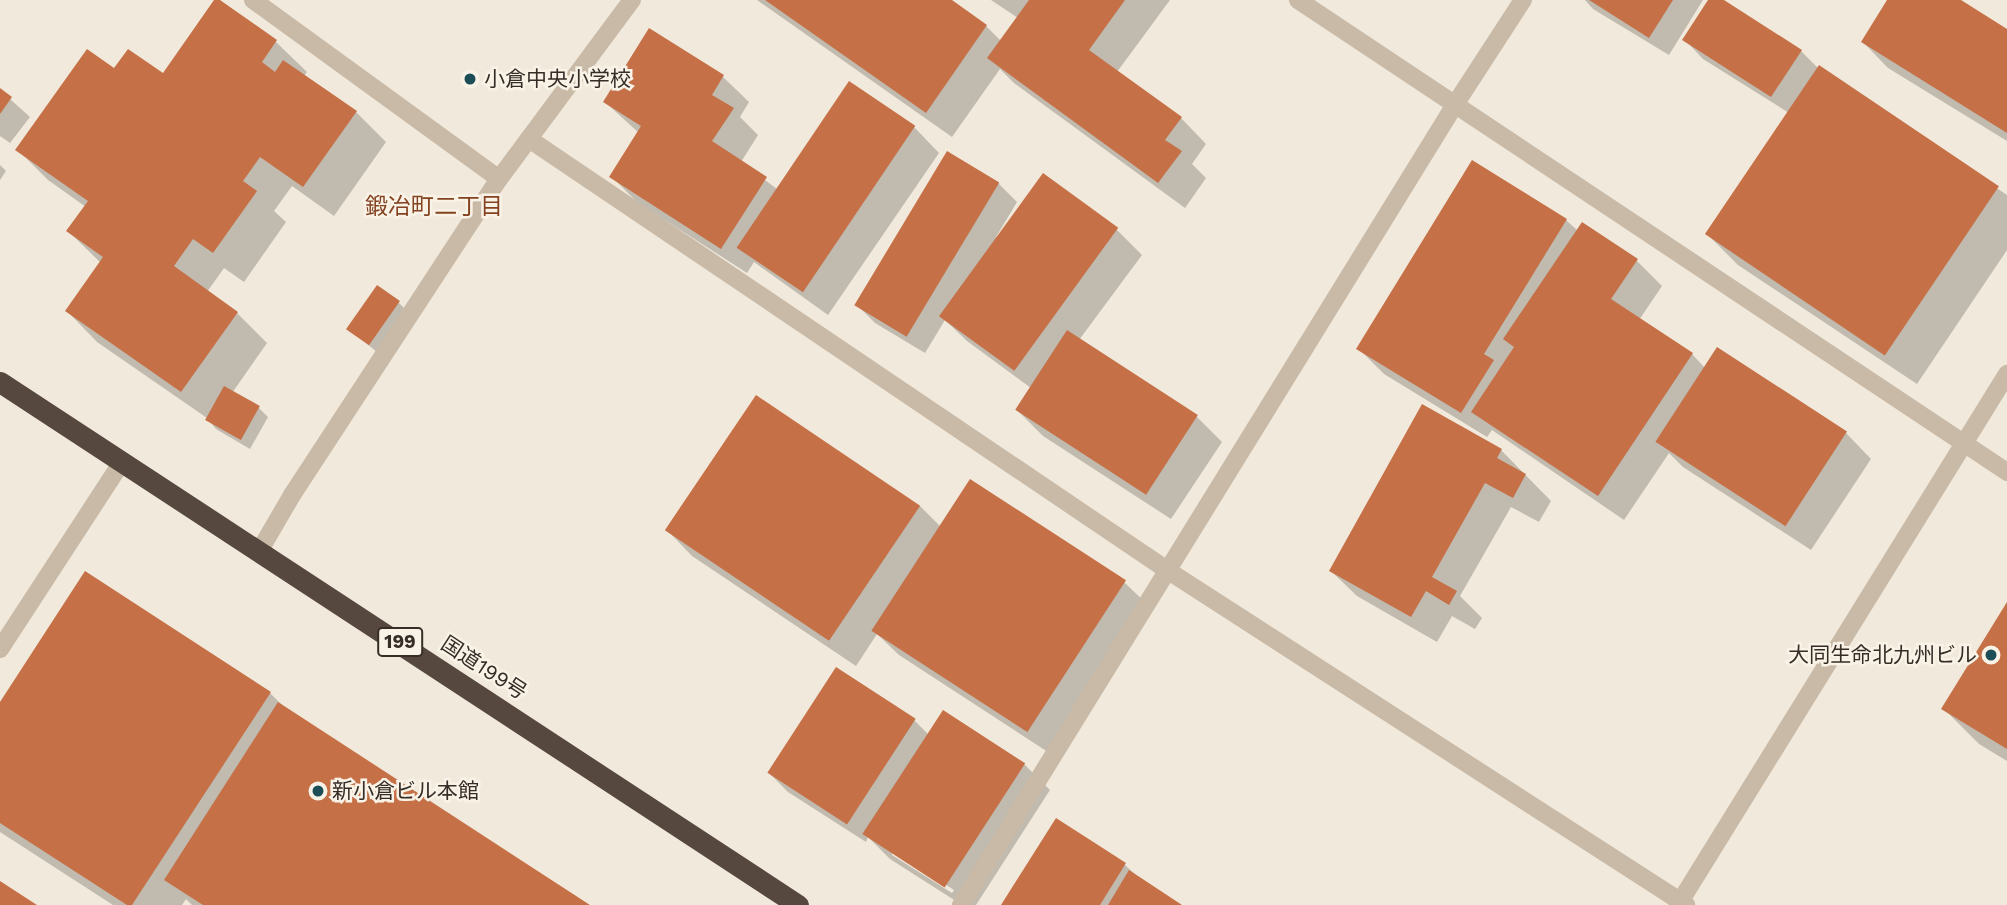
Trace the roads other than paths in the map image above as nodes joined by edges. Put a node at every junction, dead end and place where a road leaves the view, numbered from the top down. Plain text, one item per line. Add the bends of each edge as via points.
1 (253, 0) edge
2 (632, 0) edge
3 (1298, 0) edge
4 (1523, 0) edge
5 (1456, 103) junction
6 (529, 139) junction
7 (499, 179) junction
8 (2007, 374) edge
9 (0, 382) edge
10 (1962, 444) junction
11 (122, 462) junction
12 (2007, 472) edge
13 (260, 550) junction
14 (1167, 570) junction
15 (0, 649) edge
16 (1682, 904) edge
17 (798, 905) edge
18 (961, 905) edge

1 - 7 street
2 - 6 street
3 - 5 street
4 - 5 street
5 - 10 street
5 - 14 street
6 - 7 street
6 - 14 street
7 - 13 street
8 - 10 street
9 - 11 highway, 国道199号 / 199
10 - 12 street
10 - 16 street
11 - 13 highway, 国道199号 / 199
11 - 15 street
13 - 17 highway, 国道199号 / 199
14 - 16 street
14 - 18 street

